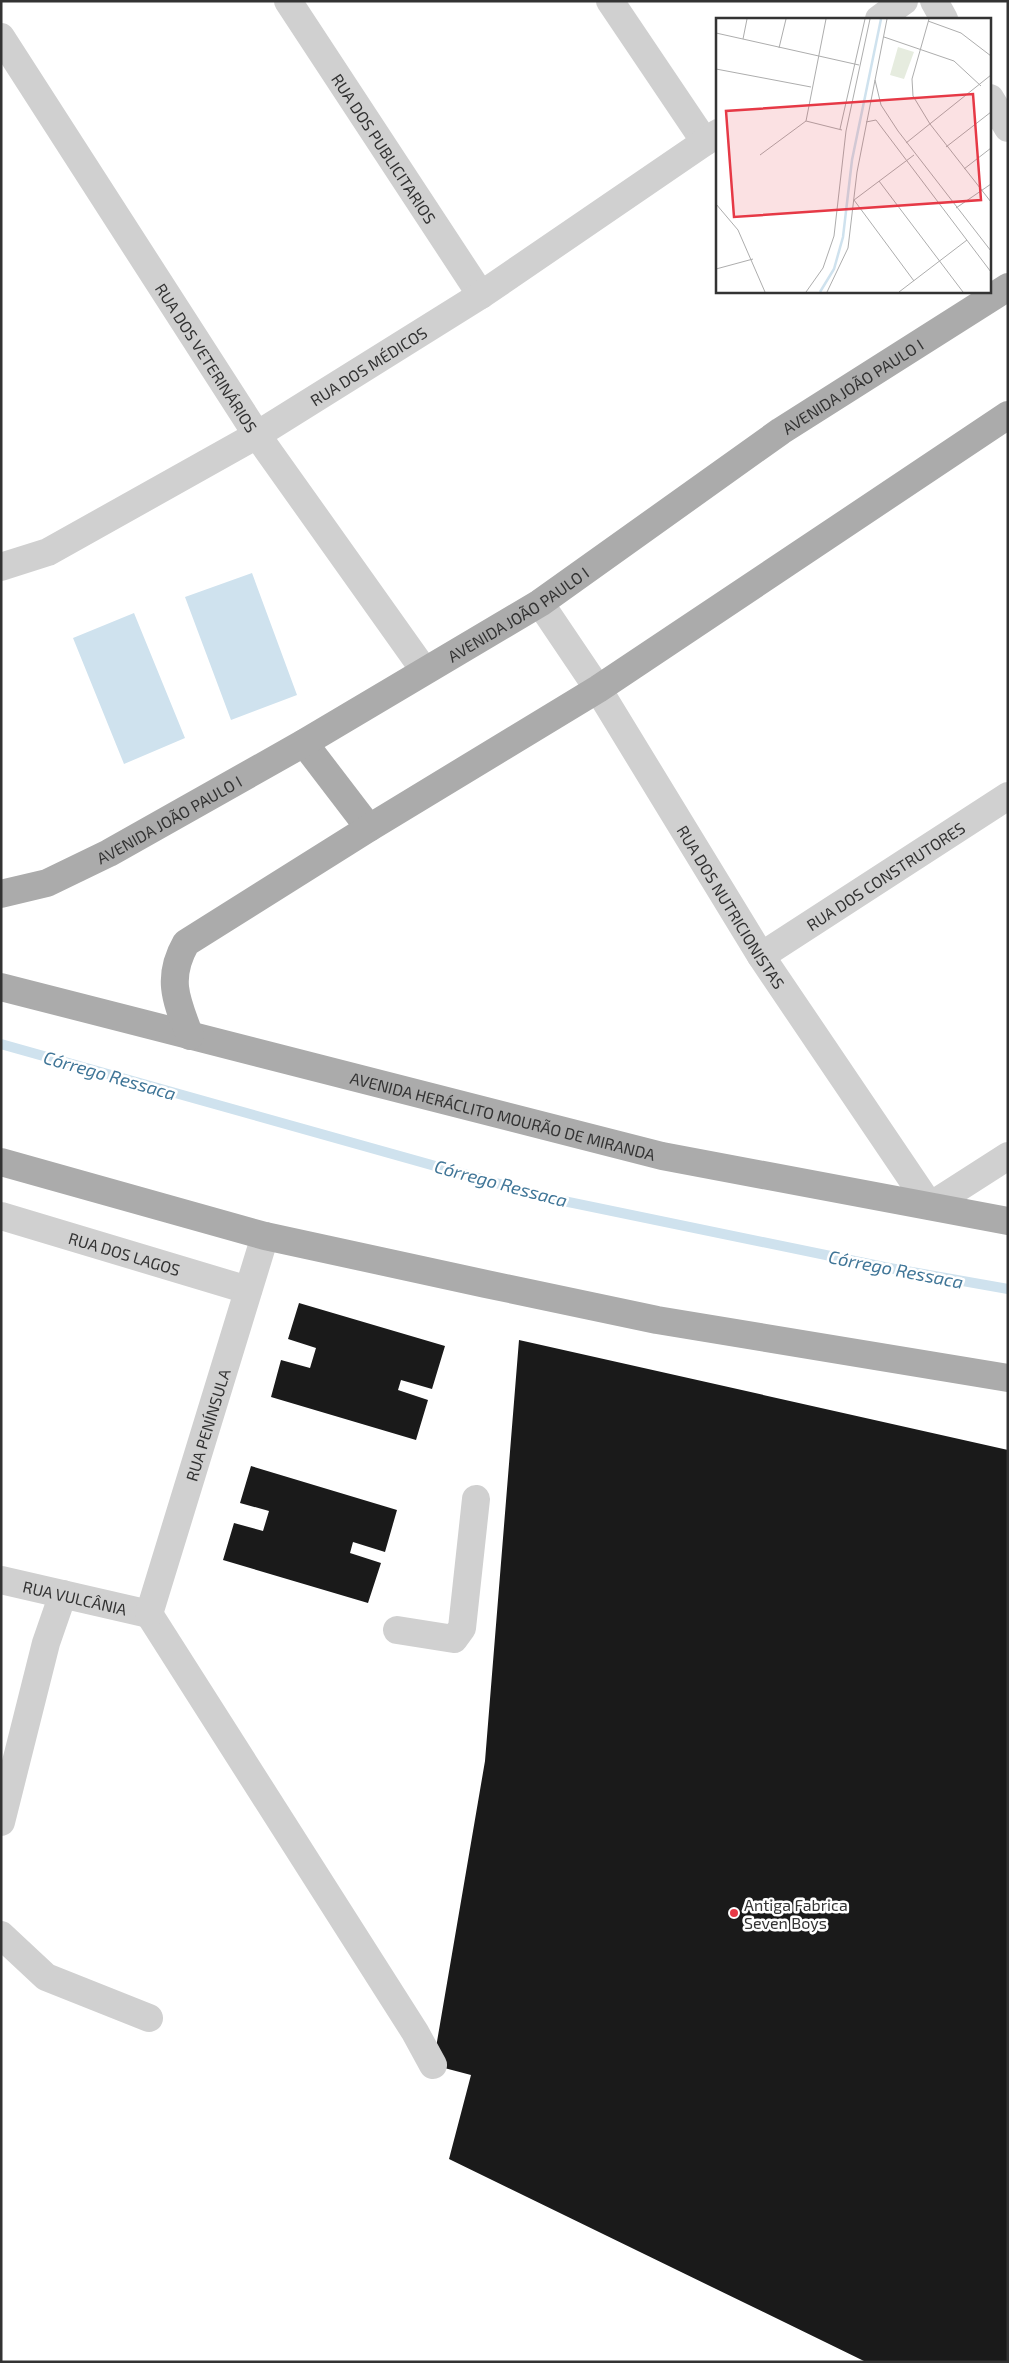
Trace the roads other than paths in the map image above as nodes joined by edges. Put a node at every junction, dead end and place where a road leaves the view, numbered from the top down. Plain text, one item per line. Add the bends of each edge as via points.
1 (288, 1) edge
2 (610, 1) edge
3 (904, 1) edge
4 (934, 1) edge
5 (880, 18) edge
6 (943, 18) edge
7 (1, 37) edge
8 (992, 101) edge
9 (1008, 128) edge
10 (711, 137) edge
11 (1008, 287) edge
12 (481, 295) junction
13 (1008, 415) edge
14 (258, 435) junction
15 (1, 567) edge
16 (540, 603) junction
17 (424, 670) junction
18 (598, 689) junction
19 (304, 742) junction
20 (1008, 796) edge
21 (368, 828) junction
22 (1, 894) edge
23 (761, 956) junction
24 (1, 987) edge
25 (190, 1036) junction
26 (1008, 1156) edge
27 (1, 1162) edge
28 (930, 1206) junction
29 (1, 1216) edge
30 (1008, 1221) edge
31 (265, 1236) junction
32 (248, 1290) junction
33 (1008, 1378) edge
34 (476, 1499) dead end
35 (1, 1580) edge
36 (63, 1594) junction
37 (149, 1614) junction
38 (397, 1630) dead end
39 (1, 1822) edge
40 (1, 1935) edge
41 (149, 2018) dead end
42 (433, 2066) dead end

1 - 12 street, RUA DOS PUBLICITARIOS
2 - 10 street
3 - 5 street
4 - 6 street
7 - 14 street, RUA DOS VETERINÁRIOS
8 - 9 street
10 - 12 street, RUA DOS MÉDICOS
11 - 16 main road, AVENIDA JOÃO PAULO I via 782,431
12 - 14 street, RUA DOS MÉDICOS
13 - 18 main road
14 - 15 street, RUA DOS MÉDICOS via 48,552
14 - 17 street, RUA DOS VETERINÁRIOS
16 - 17 main road, AVENIDA JOÃO PAULO I
16 - 18 street, RUA DOS NUTRICIONISTAS
17 - 19 main road, AVENIDA JOÃO PAULO I
18 - 21 main road
18 - 23 street, RUA DOS NUTRICIONISTAS
19 - 21 main road
19 - 22 main road, AVENIDA JOÃO PAULO I via 109,853 47,882
20 - 23 street, RUA DOS CONSTRUTORES
21 - 25 main road via 186,943 177,959 173,980 178,1006
23 - 28 street, RUA DOS NUTRICIONISTAS
24 - 25 main road, AVENIDA HERÁCLITO MOURÃO DE MIRANDA
25 - 28 main road, AVENIDA HERÁCLITO MOURÃO DE MIRANDA via 662,1156
26 - 28 street
27 - 31 main road
28 - 30 main road, AVENIDA HERÁCLITO MOURÃO DE MIRANDA
29 - 32 street, RUA DOS LAGOS
31 - 32 street, RUA PENÍNSULA
31 - 33 main road via 657,1320
32 - 37 street, RUA PENÍNSULA
34 - 38 street via 462,1628 454,1639
35 - 36 street, RUA VULCÂNIA
36 - 37 street, RUA VULCÂNIA
36 - 39 street via 46,1643
37 - 42 street
40 - 41 street via 46,1977

